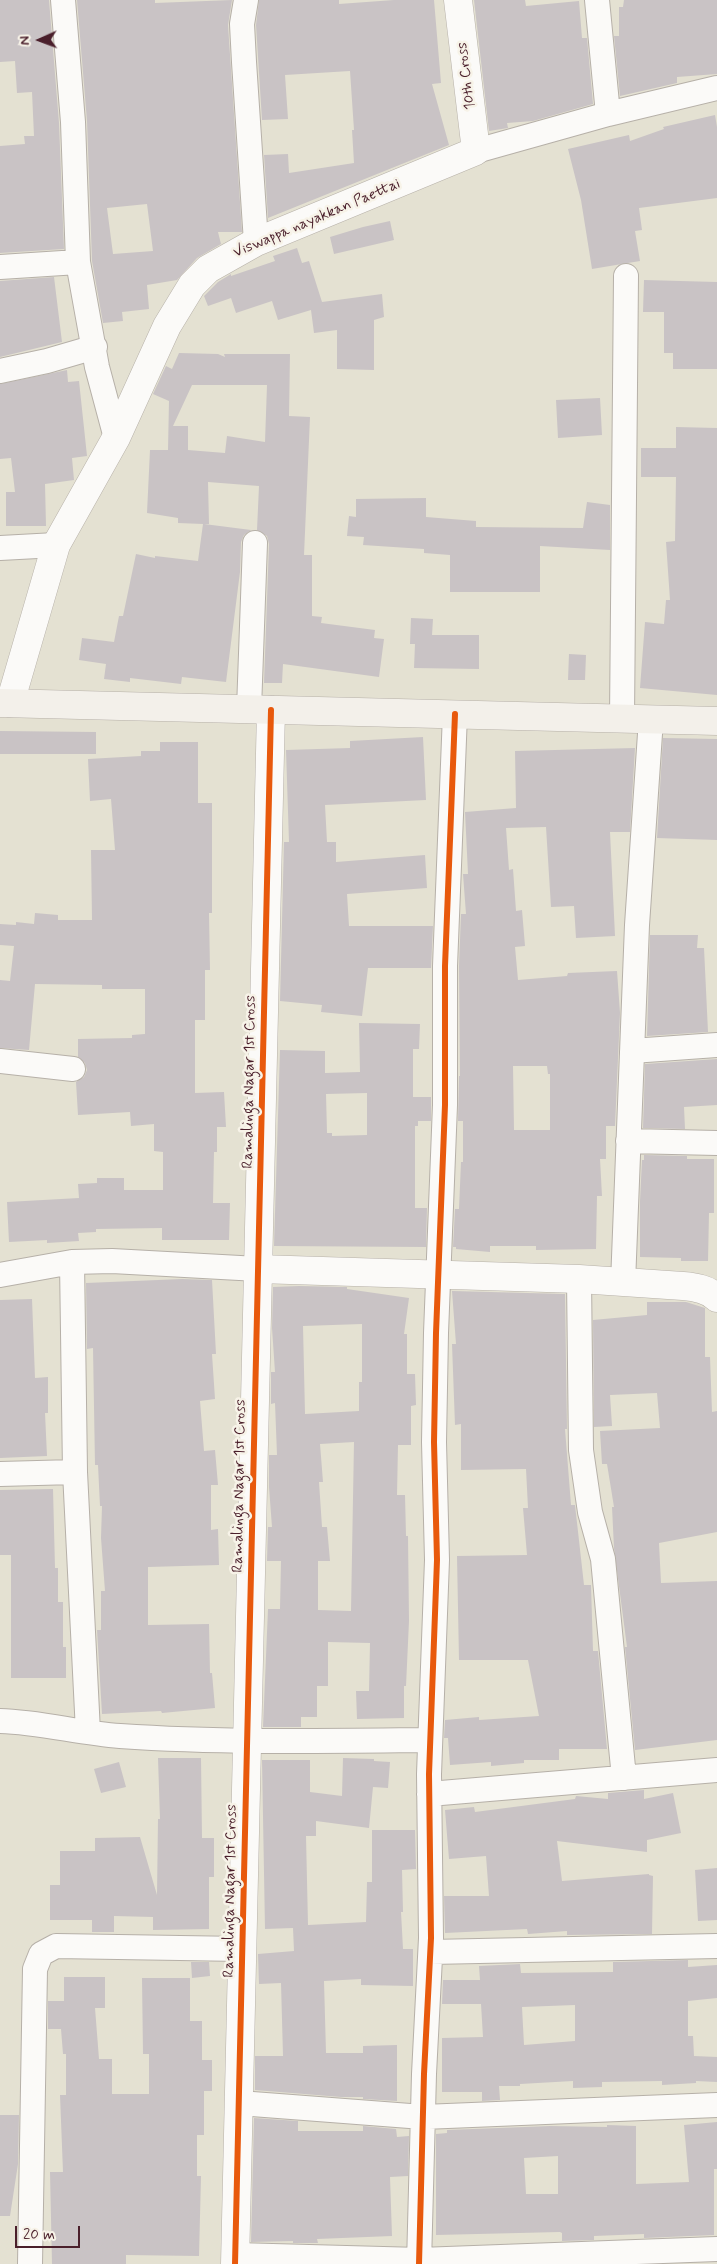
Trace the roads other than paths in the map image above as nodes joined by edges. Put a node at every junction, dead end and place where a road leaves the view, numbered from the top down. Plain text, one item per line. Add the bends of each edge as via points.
1 (63, 0) edge
2 (246, 0) edge
3 (458, 0) edge
4 (598, 0) edge
5 (717, 88) edge
6 (608, 114) junction
7 (476, 151) junction
8 (256, 242) junction
9 (78, 262) junction
10 (0, 267) edge
11 (626, 276) dead end
12 (95, 347) junction
13 (0, 371) edge
14 (116, 438) junction
15 (255, 543) dead end
16 (56, 545) junction
17 (0, 548) edge
18 (5, 703) edge
19 (260, 709) junction
20 (455, 714) junction
21 (622, 718) junction
22 (651, 719) junction
23 (717, 721) edge
24 (717, 1045) edge
25 (632, 1051) junction
26 (0, 1062) edge
27 (73, 1069) dead end
28 (628, 1141) junction
29 (717, 1143) edge
30 (72, 1262) junction
31 (258, 1269) junction
32 (439, 1274) junction
33 (0, 1275) edge
34 (579, 1279) junction
35 (623, 1283) junction
36 (715, 1295) edge
37 (75, 1472) junction
38 (0, 1474) edge
39 (0, 1721) edge
40 (88, 1732) junction
41 (430, 1740) junction
42 (247, 1741) junction
43 (717, 1770) edge
44 (624, 1778) junction
45 (430, 1794) junction
46 (717, 1946) edge
47 (242, 1949) junction
48 (431, 1952) junction
49 (239, 2104) junction
50 (717, 2105) edge
51 (422, 2117) junction
52 (717, 2249) edge
53 (235, 2260) edge
54 (420, 2262) edge
55 (30, 2264) edge

1 - 9 street via 73,122
2 - 8 street via 242,24
3 - 7 street, 10th Cross
4 - 6 street
5 - 6 street, Viswappa nayakkan Paettai
6 - 7 street, Viswappa nayakkan Paettai
7 - 8 street, Viswappa nayakkan Paettai
8 - 14 street, Viswappa nayakkan Paettai via 208,269 182,300
9 - 10 street
9 - 12 street
11 - 21 street
12 - 13 street
12 - 14 street
14 - 16 street, Viswappa nayakkan Paettai
15 - 19 street
16 - 17 street
16 - 18 street, Viswappa nayakkan Paettai
18 - 19 main road
19 - 20 main road
19 - 31 street, Ramalinga Nagar 1st Cross
20 - 21 main road
20 - 32 street via 445,966 445,1105
21 - 22 main road
22 - 23 main road
22 - 25 street
24 - 25 street
25 - 28 street
26 - 27 street
28 - 29 street
28 - 35 street
30 - 31 street via 112,1261
30 - 33 street
30 - 37 street
31 - 32 street
31 - 42 street, Ramalinga Nagar 1st Cross
32 - 34 street
32 - 41 street via 434,1442 437,1560
34 - 35 street
34 - 44 street via 581,1450 590,1512 603,1559
35 - 36 street via 683,1286
37 - 38 street
37 - 40 street
39 - 40 street via 24,1721
40 - 42 street
41 - 42 street
41 - 45 street
42 - 47 street, Ramalinga Nagar 1st Cross
43 - 44 street
44 - 45 street
45 - 48 street
46 - 48 street
47 - 49 street, Ramalinga Nagar 1st Cross
47 - 55 street via 56,1946 41,1954 35,1969
48 - 51 street
49 - 51 street
49 - 53 street, Ramalinga Nagar 1st Cross
50 - 51 street
51 - 54 street
52 - 54 street
53 - 54 street

